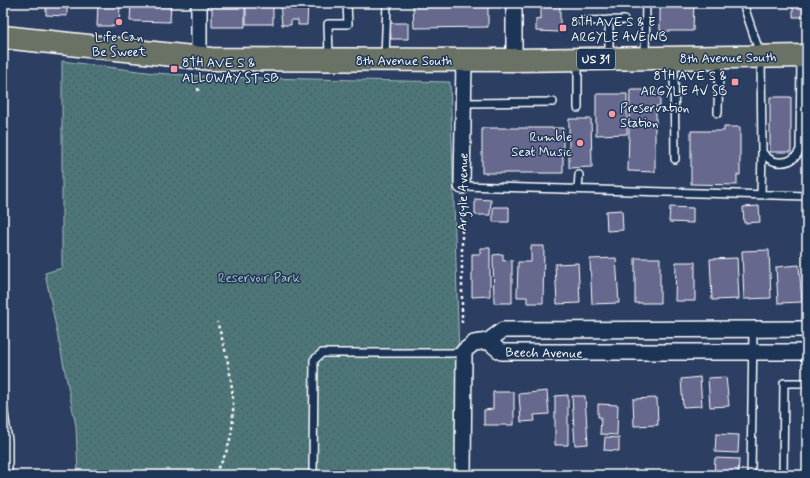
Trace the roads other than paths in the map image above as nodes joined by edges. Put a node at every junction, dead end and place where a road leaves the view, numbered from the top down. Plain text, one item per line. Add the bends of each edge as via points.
1 (199, 3) edge
2 (348, 3) edge
3 (387, 3) edge
4 (514, 3) edge
5 (646, 3) edge
6 (743, 3) edge
7 (609, 20) junction
8 (624, 20) dead end
9 (581, 21) dead end
10 (3, 37) edge
11 (804, 56) edge
12 (719, 57) junction
13 (761, 57) junction
14 (199, 58) junction
15 (645, 58) junction
16 (674, 58) junction
17 (609, 59) junction
18 (329, 60) junction
19 (385, 60) junction
20 (464, 60) junction
21 (514, 60) junction
22 (578, 60) junction
23 (553, 102) dead end
24 (464, 103) junction
25 (578, 108) dead end
26 (718, 113) dead end
27 (762, 152) junction
28 (675, 159) dead end
29 (579, 175) dead end
30 (462, 186) joint
31 (578, 189) junction
32 (761, 194) junction
33 (807, 196) edge
34 (807, 329) edge
35 (715, 330) junction
36 (753, 330) junction
37 (488, 341) junction
38 (464, 351) junction
39 (715, 352) junction
40 (753, 352) junction
41 (807, 352) edge
42 (807, 383) edge
43 (3, 406) edge
44 (8, 475) edge
45 (313, 475) edge
46 (463, 475) edge
47 (751, 475) edge
48 (783, 475) edge

1 - 14 street
2 - 18 lane via 348,24 328,24
3 - 19 lane
4 - 21 street
5 - 15 lane
6 - 13 lane
7 - 8 lane
7 - 9 lane
7 - 17 lane
10 - 14 main road, 8th Avenue South / US 31
11 - 13 main road, 8th Avenue South / US 31
11 - 27 lane via 800,150 796,157 788,162 776,162
12 - 13 main road, 8th Avenue South / US 31
12 - 16 main road, 8th Avenue South / US 31
12 - 26 lane
13 - 27 lane
14 - 18 main road, 8th Avenue South / US 31
15 - 16 main road, 8th Avenue South / US 31
15 - 17 main road, 8th Avenue South / US 31
16 - 28 lane
17 - 22 main road, 8th Avenue South / US 31
18 - 19 main road, 8th Avenue South / US 31
19 - 20 main road, 8th Avenue South / US 31
20 - 21 main road, 8th Avenue South / US 31
20 - 24 street, Argyle Avenue
21 - 22 main road, 8th Avenue South / US 31
22 - 25 lane
23 - 24 lane
24 - 30 street, Argyle Avenue
27 - 32 lane
29 - 31 lane
30 - 31 lane
31 - 32 lane
32 - 33 lane
34 - 36 street, Beech Avenue
35 - 36 street, Beech Avenue
35 - 37 street, Beech Avenue via 503,330
35 - 39 street
36 - 40 lane
37 - 38 street via 474,342
37 - 39 street, Beech Avenue via 501,352
38 - 45 lane via 322,352 314,360
38 - 46 street
39 - 40 street, Beech Avenue
40 - 41 street, Beech Avenue
40 - 47 lane
42 - 48 lane via 784,383
43 - 44 lane via 8,441

